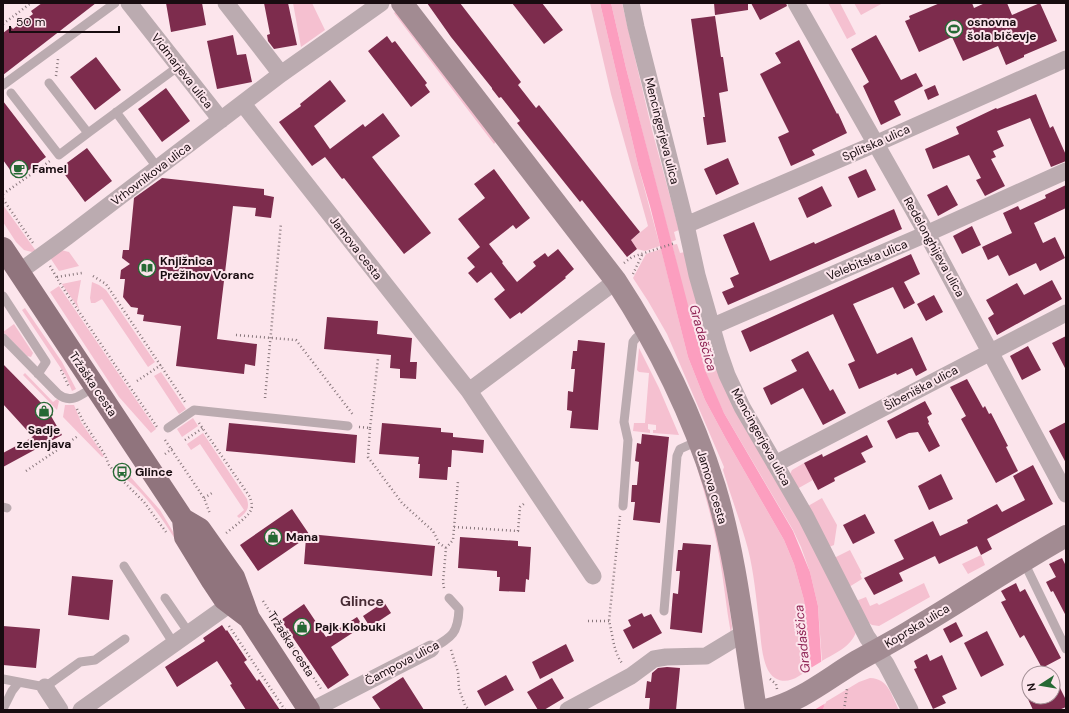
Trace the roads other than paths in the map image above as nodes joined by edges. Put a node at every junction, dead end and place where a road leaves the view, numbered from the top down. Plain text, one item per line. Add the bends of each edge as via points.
1 (115, 3) edge
2 (129, 3) edge
3 (226, 3) edge
4 (381, 3) edge
5 (402, 3) edge
6 (631, 3) edge
7 (796, 3) edge
8 (1066, 60) edge
9 (179, 66) junction
10 (282, 74) junction
11 (49, 83) road end
12 (3, 85) edge
13 (11, 93) dead end
14 (243, 104) junction
15 (116, 112) junction
16 (221, 120) junction
17 (88, 133) junction
18 (875, 144) junction
19 (154, 162) dead end
20 (1066, 171) edge
21 (686, 226) junction
22 (927, 234) junction
23 (3, 248) edge
24 (19, 272) junction
25 (622, 275) junction
26 (3, 296) edge
27 (1066, 313) edge
28 (711, 327) junction
29 (647, 330) junction
30 (3, 338) edge
31 (990, 352) junction
32 (38, 374) junction
33 (95, 386) junction
34 (469, 391) junction
35 (348, 426) road end
36 (165, 432) road end
37 (698, 441) junction
38 (775, 464) junction
39 (1066, 494) edge
40 (623, 506) road end
41 (1066, 536) edge
42 (1023, 560) junction
43 (124, 566) dead end
44 (592, 576) dead end
45 (165, 598) dead end
46 (449, 598) road end
47 (240, 606) junction
48 (664, 611) dead end
49 (189, 633) junction
50 (744, 633) junction
51 (125, 639) dead end
52 (174, 644) junction
53 (431, 649) joint
54 (1066, 649) edge
55 (876, 650) junction
56 (3, 679) edge
57 (19, 682) junction
58 (45, 687) junction
59 (3, 709) edge
60 (60, 710) edge
61 (81, 710) edge
62 (311, 710) edge
63 (568, 710) edge
64 (756, 710) edge
65 (766, 710) edge
66 (910, 710) edge

1 - 12 lane
2 - 9 street, Vidmarjeva ulica
3 - 10 street
4 - 10 street, Vrhovnikova ulica
5 - 25 street, Jamova cesta
6 - 21 street, Mencingerjeva ulica
7 - 18 street, Redelonghijeva ulica
8 - 18 street, Splitska ulica
9 - 15 lane
9 - 16 street, Vidmarjeva ulica
10 - 14 street, Vrhovnikova ulica
11 - 17 lane
13 - 17 lane via 59,154
14 - 16 street, Vrhovnikova ulica
14 - 34 street, Jamova cesta
15 - 17 lane
15 - 19 lane
16 - 24 street, Vrhovnikova ulica
18 - 21 street, Splitska ulica
18 - 22 street, Redelonghijeva ulica
20 - 22 street, Velebitska ulica
21 - 28 street, Mencingerjeva ulica
22 - 28 street, Velebitska ulica
22 - 31 street, Redelonghijeva ulica
23 - 24 main road, Tržaška cesta
24 - 33 main road, Tržaška cesta
25 - 29 street, Jamova cesta
25 - 34 street
26 - 32 lane via 46,362
27 - 31 street, Šibeniška ulica
28 - 38 street, Mencingerjeva ulica via 736,395
29 - 37 street, Jamova cesta via 672,379
29 - 40 lane via 633,342 624,422 628,440
30 - 32 lane
31 - 38 street, Šibeniška ulica
31 - 39 street, Redelonghijeva ulica
32 - 33 lane via 66,399 78,396
33 - 47 main road, Tržaška cesta via 183,519 200,529 234,577
34 - 44 street, Jamova cesta
35 - 36 lane via 194,410
37 - 48 lane via 680,449 677,456
37 - 50 street, Jamova cesta via 715,488 722,517 736,578
38 - 55 street, Mencingerjeva ulica
41 - 42 street, Koprska ulica
42 - 54 lane
42 - 55 street, Koprska ulica via 916,628
43 - 52 lane
45 - 49 lane
46 - 53 lane, Čampova ulica via 459,608 458,624 450,637
47 - 49 street
47 - 62 main road, Tržaška cesta
49 - 52 street
50 - 63 street via 706,656 666,657 654,660 631,676
50 - 64 street, Jamova cesta
51 - 58 lane via 95,660 80,662
52 - 61 street
53 - 62 street, Čampova ulica
55 - 65 street, Koprska ulica via 844,678 794,701
55 - 66 street, Mencingerjeva ulica
56 - 57 lane
57 - 58 lane
57 - 59 lane
58 - 60 street

